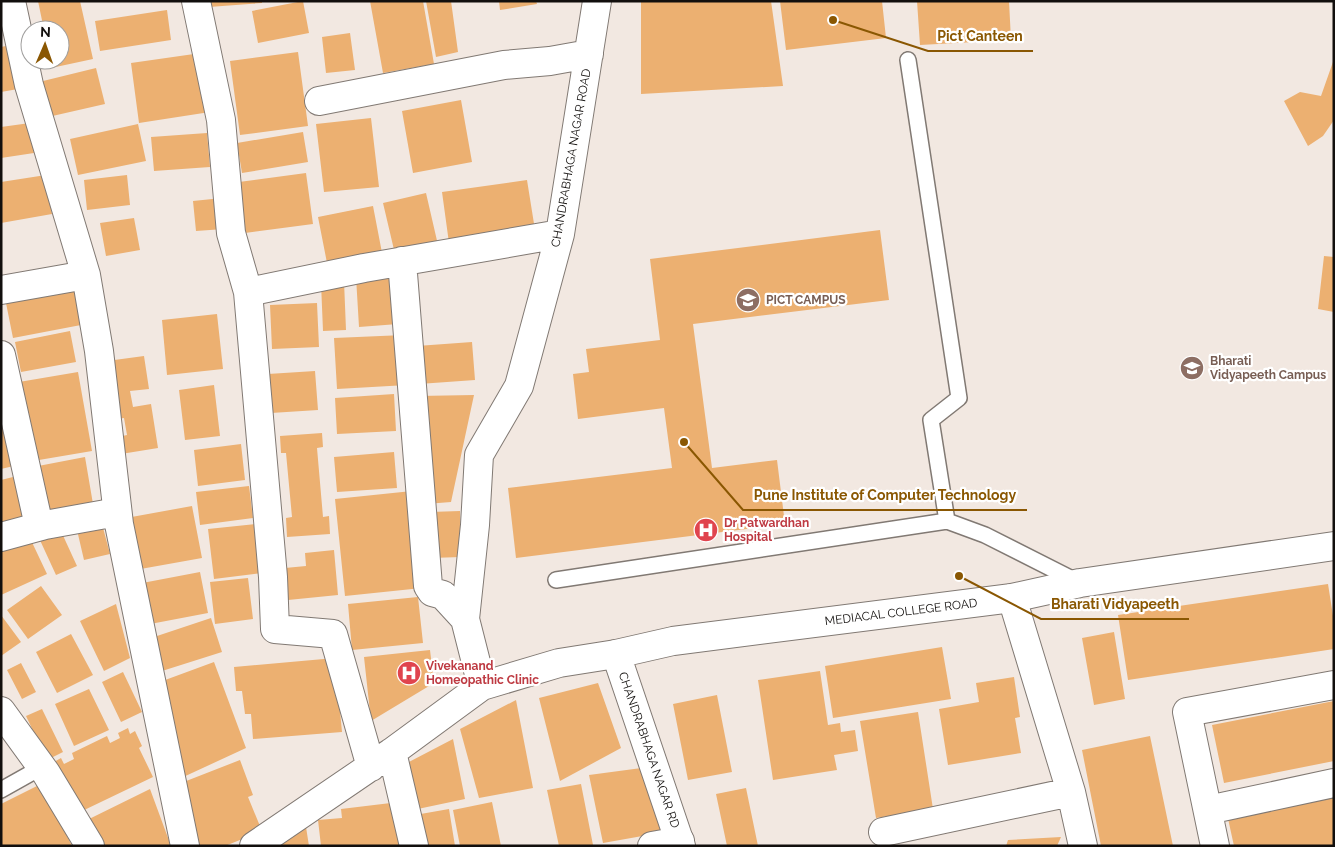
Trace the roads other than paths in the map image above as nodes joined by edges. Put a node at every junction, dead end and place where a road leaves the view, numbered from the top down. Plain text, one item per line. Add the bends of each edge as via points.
1 (11, 1) edge
2 (196, 1) edge
3 (597, 1) edge
4 (589, 54) junction
5 (908, 60) dead end
6 (319, 101) dead end
7 (560, 234) junction
8 (402, 261) junction
9 (86, 275) junction
10 (1, 290) edge
11 (248, 292) junction
12 (1, 355) edge
13 (117, 512) junction
14 (946, 521) junction
15 (39, 526) junction
16 (1, 537) edge
17 (1334, 546) edge
18 (556, 580) dead end
19 (1080, 583) junction
20 (1012, 598) junction
21 (465, 619) junction
22 (616, 654) junction
23 (482, 686) junction
24 (1334, 686) edge
25 (1, 711) edge
26 (382, 759) junction
27 (42, 768) junction
28 (1334, 784) edge
29 (1, 790) edge
30 (1071, 792) junction
31 (1208, 810) junction
32 (883, 832) dead end
33 (680, 843) edge
34 (90, 846) edge
35 (185, 846) edge
36 (254, 846) edge
37 (414, 846) edge
38 (652, 846) edge
39 (1083, 846) edge
40 (1215, 846) edge

1 - 9 street via 29,85
2 - 11 street via 222,120 231,233
3 - 4 street, CHANDRABHAGA NAGAR ROAD
4 - 6 street via 504,65
4 - 7 street, CHANDRABHAGA NAGAR ROAD
5 - 14 lane via 959,398 931,420
7 - 8 street
7 - 21 street, CHANDRABHAGA NAGAR ROAD via 519,386 479,455
8 - 11 street
8 - 21 street via 428,586 432,592 443,595
9 - 10 street
9 - 13 street via 99,351
11 - 26 street via 276,629 333,634
12 - 15 street
13 - 15 street
13 - 35 street
14 - 18 lane
14 - 19 lane via 985,535
15 - 16 street
17 - 19 street, MEDIACAL COLLEGE ROAD
19 - 20 street, MEDIACAL COLLEGE ROAD
20 - 22 street, MEDIACAL COLLEGE ROAD via 673,641
20 - 30 street
21 - 23 street, CHANDRABHAGA NAGAR ROAD
22 - 23 street, MEDIACAL COLLEGE ROAD via 559,663
22 - 33 street, CHANDRABHAGA NAGAR RD
23 - 26 street, MEDIACAL COLLEGE ROAD
24 - 31 street via 1187,712
25 - 27 street
26 - 36 street, MEDIACAL COLLEGE ROAD
26 - 37 street
27 - 29 lane
27 - 34 street
28 - 31 street
30 - 32 street
30 - 39 street
31 - 40 street
33 - 38 street

